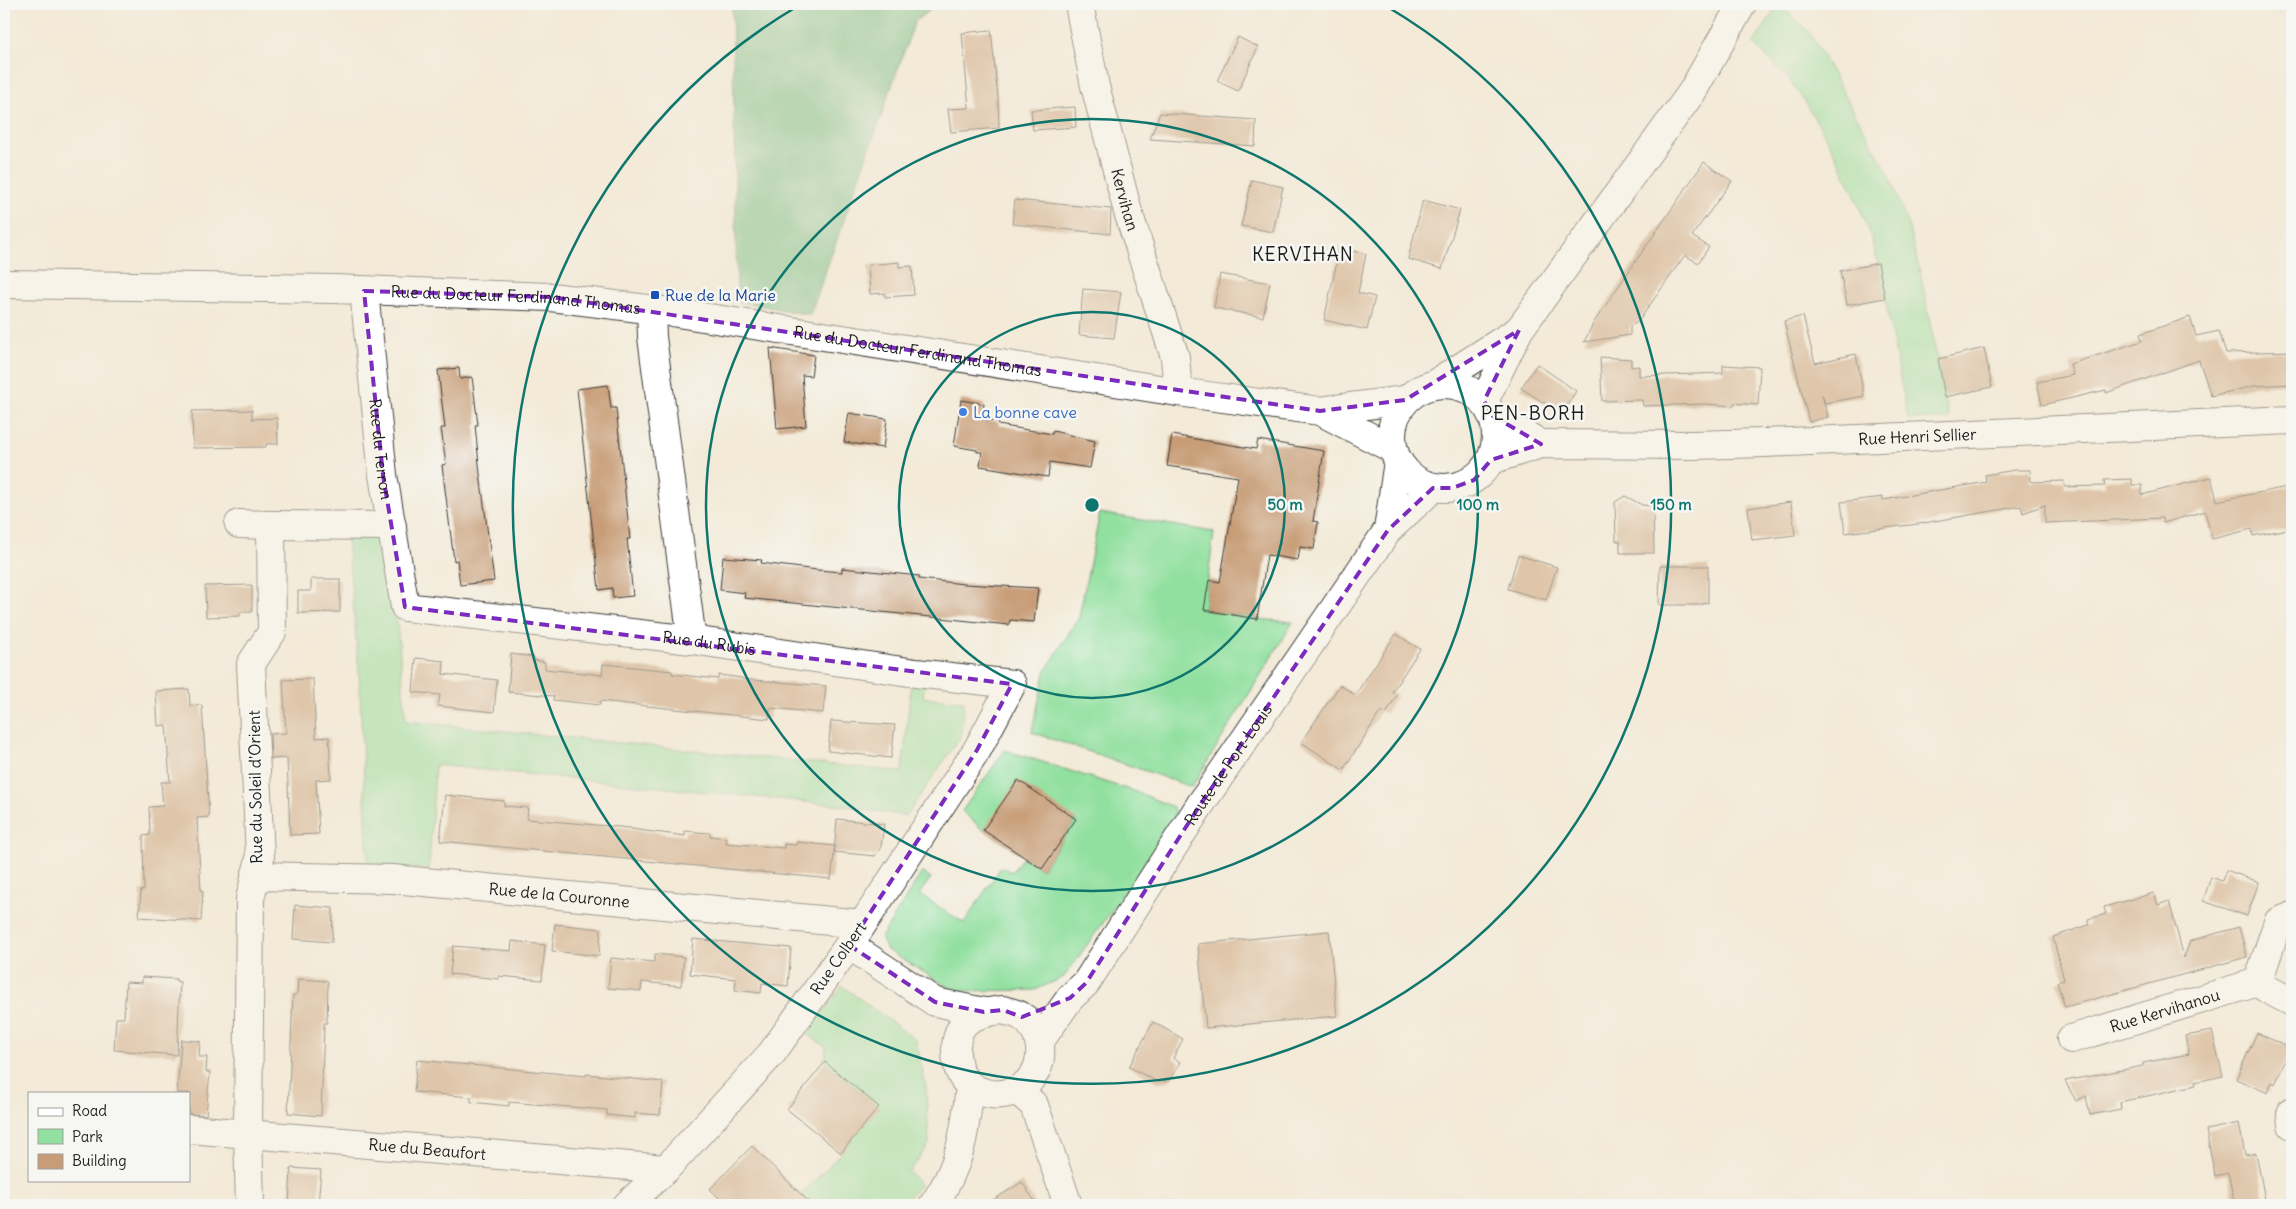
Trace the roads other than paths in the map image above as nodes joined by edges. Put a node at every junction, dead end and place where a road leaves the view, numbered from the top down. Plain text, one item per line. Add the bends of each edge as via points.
1 (1079, 4) edge
2 (1742, 4) edge
3 (4, 284) edge
4 (364, 291) junction
5 (651, 309) junction
6 (1519, 330) junction
7 (1433, 385) junction
8 (1178, 392) junction
9 (1405, 400) junction
10 (1489, 409) junction
11 (1320, 411) junction
12 (2292, 420) edge
13 (1541, 444) junction
14 (1395, 455) junction
15 (1491, 460) junction
16 (1434, 488) junction
17 (239, 524) dead end
18 (271, 525) junction
19 (392, 526) junction
20 (1388, 530) junction
21 (405, 607) joint
22 (692, 640) junction
23 (1012, 684) joint
24 (256, 876) junction
25 (2292, 916) edge
26 (856, 935) junction
27 (2258, 982) junction
28 (1070, 998) junction
29 (935, 1002) junction
30 (2292, 1002) edge
31 (984, 1012) junction
32 (1022, 1016) junction
33 (2071, 1039) dead end
34 (1040, 1041) junction
35 (956, 1044) junction
36 (970, 1086) junction
37 (1011, 1093) junction
38 (2292, 1110) edge
39 (2292, 1125) edge
40 (190, 1129) edge
41 (965, 1132) junction
42 (248, 1135) junction
43 (666, 1169) junction
44 (250, 1205) edge
45 (628, 1205) edge
46 (933, 1205) edge
47 (1068, 1205) edge

1 - 8 street, Kervihan via 1095,86 1128,212 1174,357
2 - 6 street via 1692,92
3 - 4 street, Rue du Docteur Ferdinand Thomas
4 - 5 street, Rue du Docteur Ferdinand Thomas via 551,296
4 - 19 street, Rue du Terron via 383,475
5 - 8 street, Rue du Docteur Ferdinand Thomas
5 - 22 street
6 - 7 street
6 - 10 street
7 - 9 street
7 - 10 street via 1446,383 1464,387
8 - 11 street, Rue du Docteur Ferdinand Thomas
9 - 11 street, Rue du Docteur Ferdinand Thomas
9 - 14 street via 1394,421 1391,440
10 - 13 street
10 - 15 street via 1497,436
11 - 14 street, Rue du Docteur Ferdinand Thomas
12 - 13 street, Rue Henri Sellier via 1738,443
13 - 15 street, Rue Henri Sellier
14 - 16 street via 1412,478
14 - 20 street
15 - 16 street via 1474,480 1452,488
16 - 20 street
17 - 18 street
18 - 19 street
18 - 24 street, Rue du Soleil d'Orient via 272,632 251,664 260,858
19 - 21 street, Rue du Terron
20 - 28 street, Route de Port-Louis via 1200,805 1086,983
21 - 22 street, Rue du Rubis
22 - 23 street, Rue du Rubis
23 - 26 street, Rue Colbert via 977,750
24 - 26 street, Rue de la Couronne via 393,879
24 - 42 street, Rue du Soleil d'Orient via 250,899
25 - 27 street via 2278,922
26 - 29 street
26 - 43 street, Rue Colbert via 772,1053
27 - 30 street
27 - 33 street, Rue Kervihanou
28 - 32 street, Route de Port-Louis
28 - 34 street, Route de Port-Louis
29 - 31 street
29 - 35 street
31 - 32 street via 1003,1010
31 - 35 street via 963,1025
32 - 34 street
34 - 37 street via 1040,1060 1033,1077
35 - 36 street via 956,1061
36 - 37 street via 988,1093
36 - 41 street
37 - 41 street
37 - 47 street via 1034,1105
38 - 39 street
40 - 42 street, Rue du Beaufort
41 - 46 street via 948,1185
42 - 43 street, Rue du Beaufort
42 - 44 street, Rue du Soleil d'Orient
43 - 45 street, Rue Colbert

